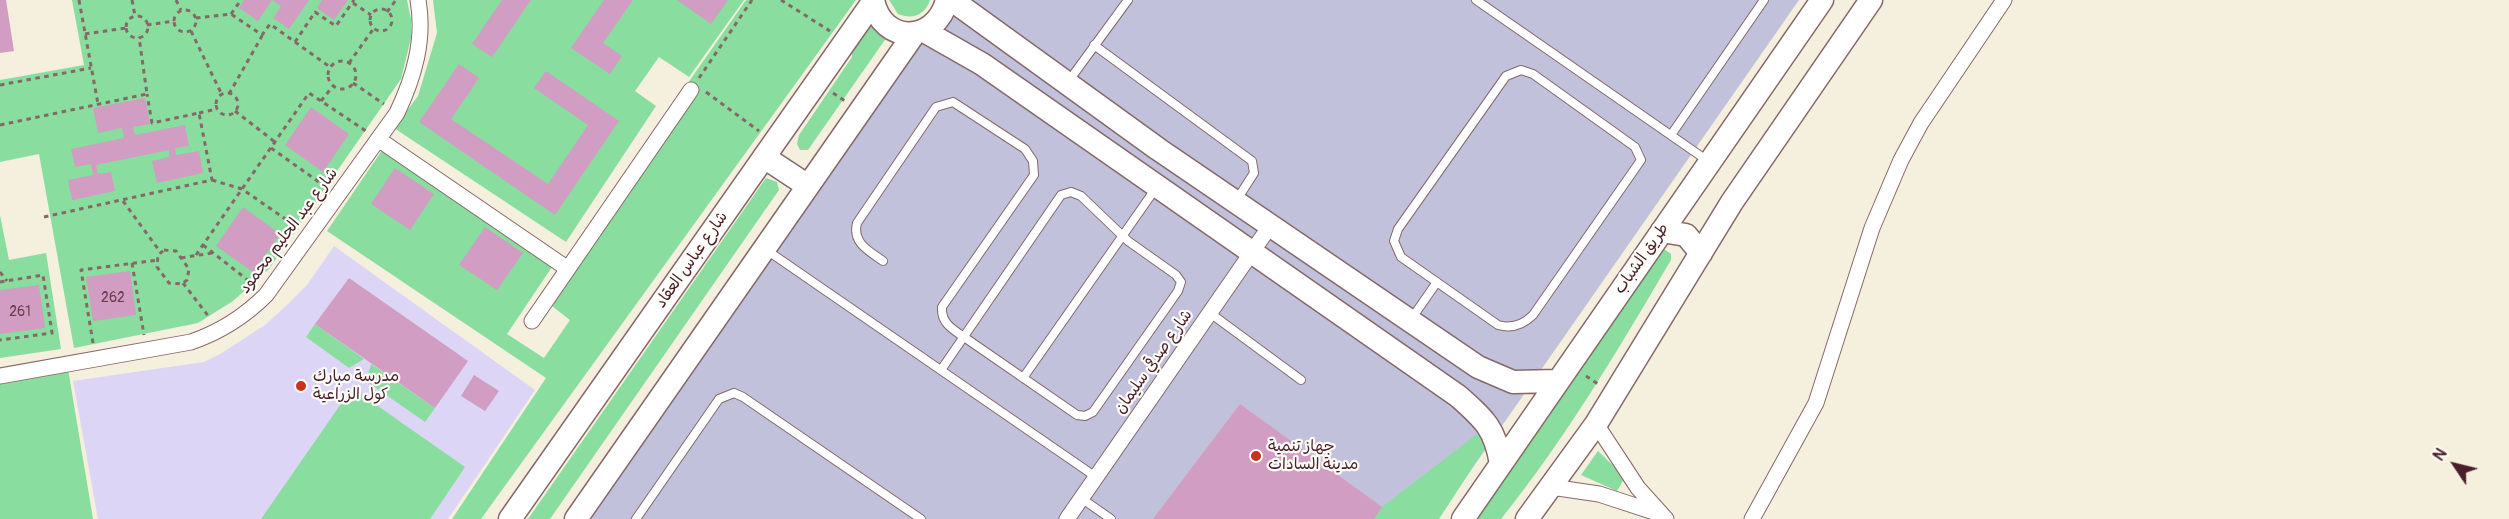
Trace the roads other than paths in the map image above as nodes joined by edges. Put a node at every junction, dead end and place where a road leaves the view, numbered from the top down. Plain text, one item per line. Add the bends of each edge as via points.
1 (418, 0) edge
2 (947, 0) edge
3 (952, 0) edge
4 (1128, 0) edge
5 (1476, 0) edge
6 (1764, 0) edge
7 (1822, 0) edge
8 (1871, 0) edge
9 (2004, 0) edge
10 (873, 1) edge
11 (919, 32) junction
12 (1095, 45) junction
13 (1067, 83) junction
14 (693, 87) road end
15 (1671, 135) junction
16 (378, 139) junction
17 (770, 149) junction
18 (1158, 149) junction
19 (1710, 162) junction
20 (1147, 181) junction
21 (808, 186) junction
22 (1235, 202) junction
23 (1270, 226) junction
24 (1662, 231) junction
25 (1122, 236) junction
26 (764, 249) junction
27 (1251, 252) junction
28 (1701, 253) junction
29 (883, 261) dead end
30 (568, 269) junction
31 (1437, 282) junction
32 (1210, 313) junction
33 (532, 321) dead end
34 (1409, 321) junction
35 (964, 337) junction
36 (1478, 367) junction
37 (941, 370) junction
38 (1564, 373) junction
39 (0, 376) edge
40 (1023, 378) junction
41 (1301, 380) dead end
42 (1458, 396) junction
43 (1596, 424) junction
44 (1501, 464) junction
45 (1096, 477) junction
46 (1551, 487) junction
47 (1081, 498) junction
48 (1652, 513) edge
49 (510, 519) edge
50 (576, 519) edge
51 (636, 519) edge
52 (921, 519) edge
53 (1067, 519) edge
54 (1111, 519) edge
55 (1463, 519) edge
56 (1527, 519) edge
57 (1752, 519) edge

1 - 16 street, شارع عبد الحليم محمود via 419,48 411,83 397,113
2 - 11 main road via 936,23
3 - 13 main road
4 - 12 lane
5 - 15 lane
6 - 15 lane
7 - 19 main road, طريق الشباب
8 - 28 main road
9 - 57 street via 1901,160 1872,228 1816,403
10 - 11 main road via 883,22 902,33
10 - 17 main road, شارع عباس العقاد
11 - 20 main road via 982,64
11 - 21 main road
12 - 13 lane
12 - 22 lane via 1252,161 1254,173
13 - 18 main road
14 - 30 street
15 - 19 lane
16 - 30 street
16 - 39 street, شارع عبد الحليم محمود via 266,295 219,331 191,342
17 - 21 main road
17 - 49 main road, شارع عباس العقاد
18 - 20 main road
18 - 22 main road
19 - 24 main road, طريق الشباب
20 - 25 lane
20 - 27 main road
21 - 26 main road
22 - 23 main road
23 - 27 street, شارع صدقي سليمان
23 - 34 main road
24 - 28 main road via 1686,235
24 - 38 main road, طريق الشباب
25 - 35 lane via 1081,196 1071,192 1061,195
25 - 40 lane
25 - 40 lane via 1176,275 1180,282 1178,291 1089,415 1077,416
26 - 37 lane
26 - 50 main road
27 - 32 street, شارع صدقي سليمان
27 - 42 main road
28 - 43 main road
29 - 35 lane via 859,242 857,224 936,107 959,104 1025,149 1033,161 1034,175 942,307 943,320
30 - 33 street
31 - 31 lane via 1498,325 1516,326 1528,320 1640,164 1638,150 1533,74 1510,72 1395,235 1395,247 1401,257
31 - 34 lane
32 - 41 lane
32 - 45 street, شارع صدقي سليمان
34 - 36 main road
35 - 37 lane
35 - 40 lane
36 - 38 main road via 1513,382
36 - 42 main road via 1471,387
37 - 45 lane
38 - 44 main road, طريق الشباب
42 - 44 main road via 1487,421
43 - 46 main road
43 - 48 street
44 - 55 main road, طريق الشباب
45 - 47 street, شارع صدقي سليمان
46 - 48 street via 1599,494
46 - 56 main road
47 - 53 street, شارع صدقي سليمان
47 - 54 lane
51 - 52 lane via 719,399 734,393

